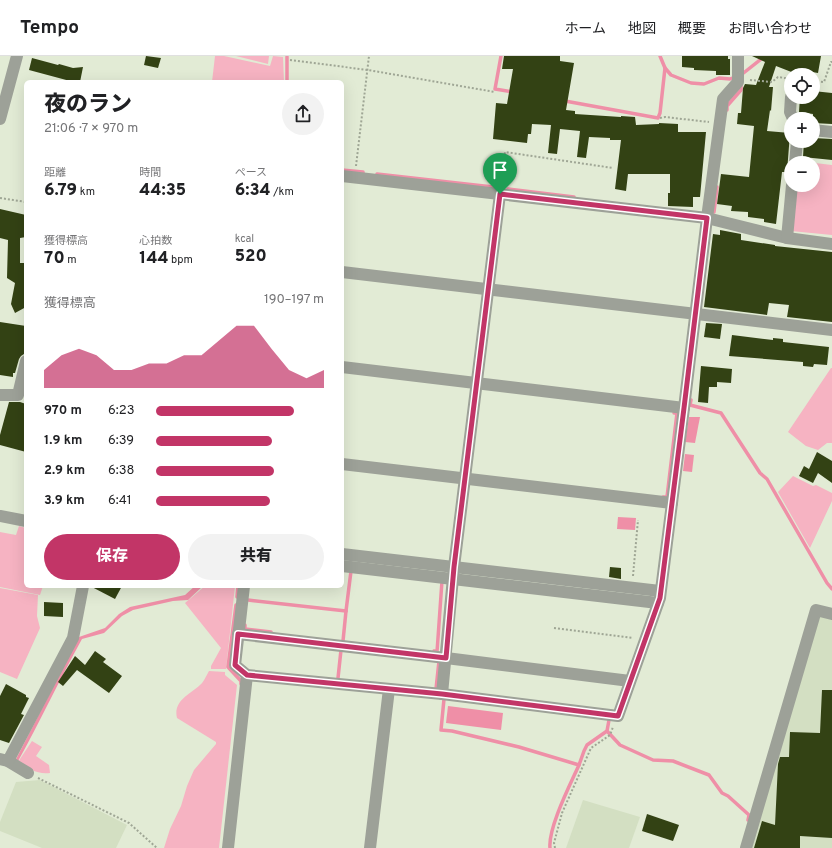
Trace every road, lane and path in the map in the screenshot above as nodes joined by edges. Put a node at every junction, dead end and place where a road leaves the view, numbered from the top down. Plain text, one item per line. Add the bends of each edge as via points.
1 (17, 56) edge
2 (369, 56) edge
3 (738, 56) edge
4 (290, 60) dead end
5 (832, 62) edge
6 (368, 70) junction
7 (784, 77) edge
8 (738, 78) junction
9 (820, 82) edge
10 (495, 92) dead end
11 (660, 118) dead end
12 (0, 119) edge
13 (720, 123) junction
14 (820, 131) edge
15 (832, 132) edge
16 (613, 168) dead end
17 (344, 176) edge
18 (355, 178) junction
19 (791, 192) edge
20 (500, 194) junction
21 (0, 198) edge
22 (24, 202) edge
23 (707, 218) junction
24 (787, 238) junction
25 (832, 244) edge
26 (344, 272) edge
27 (489, 290) junction
28 (695, 313) junction
29 (832, 330) edge
30 (344, 367) edge
31 (24, 370) edge
32 (476, 383) junction
33 (0, 395) edge
34 (684, 408) junction
35 (344, 464) edge
36 (466, 478) junction
37 (672, 503) junction
38 (0, 516) edge
39 (638, 520) dead end
40 (24, 521) edge
41 (344, 554) edge
42 (344, 566) edge
43 (454, 573) junction
44 (632, 587) junction
45 (83, 588) edge
46 (244, 588) edge
47 (659, 597) junction
48 (832, 614) edge
49 (554, 628) dead end
50 (238, 634) junction
51 (645, 639) junction
52 (446, 658) junction
53 (247, 675) junction
54 (630, 681) junction
55 (389, 689) junction
56 (442, 694) junction
57 (618, 716) junction
58 (4, 760) edge
59 (28, 773) joint
60 (157, 848) edge
61 (228, 848) edge
62 (370, 848) edge
63 (555, 848) edge
64 (746, 848) edge

1 - 12 street
2 - 6 path
3 - 8 street
4 - 6 path
5 - 9 path via 824,82
6 - 10 path
6 - 18 path
7 - 8 path via 778,77 772,82
8 - 13 street via 738,82 723,99
11 - 13 path
13 - 23 street
14 - 15 street
16 - 20 path via 506,152
17 - 18 street
18 - 20 street
19 - 24 street
20 - 23 street
20 - 27 street
21 - 22 path
23 - 24 street
23 - 28 street
24 - 25 street
26 - 27 street
27 - 28 street
27 - 32 street
28 - 29 street
28 - 34 street
30 - 32 street
31 - 33 street via 18,395
32 - 34 street
32 - 36 street
34 - 37 street
35 - 36 street
36 - 37 street
36 - 43 street
37 - 47 street
38 - 40 street
39 - 44 path
41 - 43 street
42 - 43 street
43 - 44 street
43 - 47 street
43 - 52 street
44 - 47 street
45 - 58 street via 72,638
46 - 50 street
47 - 51 street
48 - 64 street via 816,610
49 - 51 path
50 - 52 street
50 - 53 street via 235,665
51 - 54 street
52 - 54 street
52 - 56 street
53 - 55 street
53 - 61 street
54 - 57 street
55 - 56 street
55 - 62 street
56 - 57 street
57 - 63 path via 610,735 591,748 562,813
58 - 59 street
59 - 60 path via 129,823

